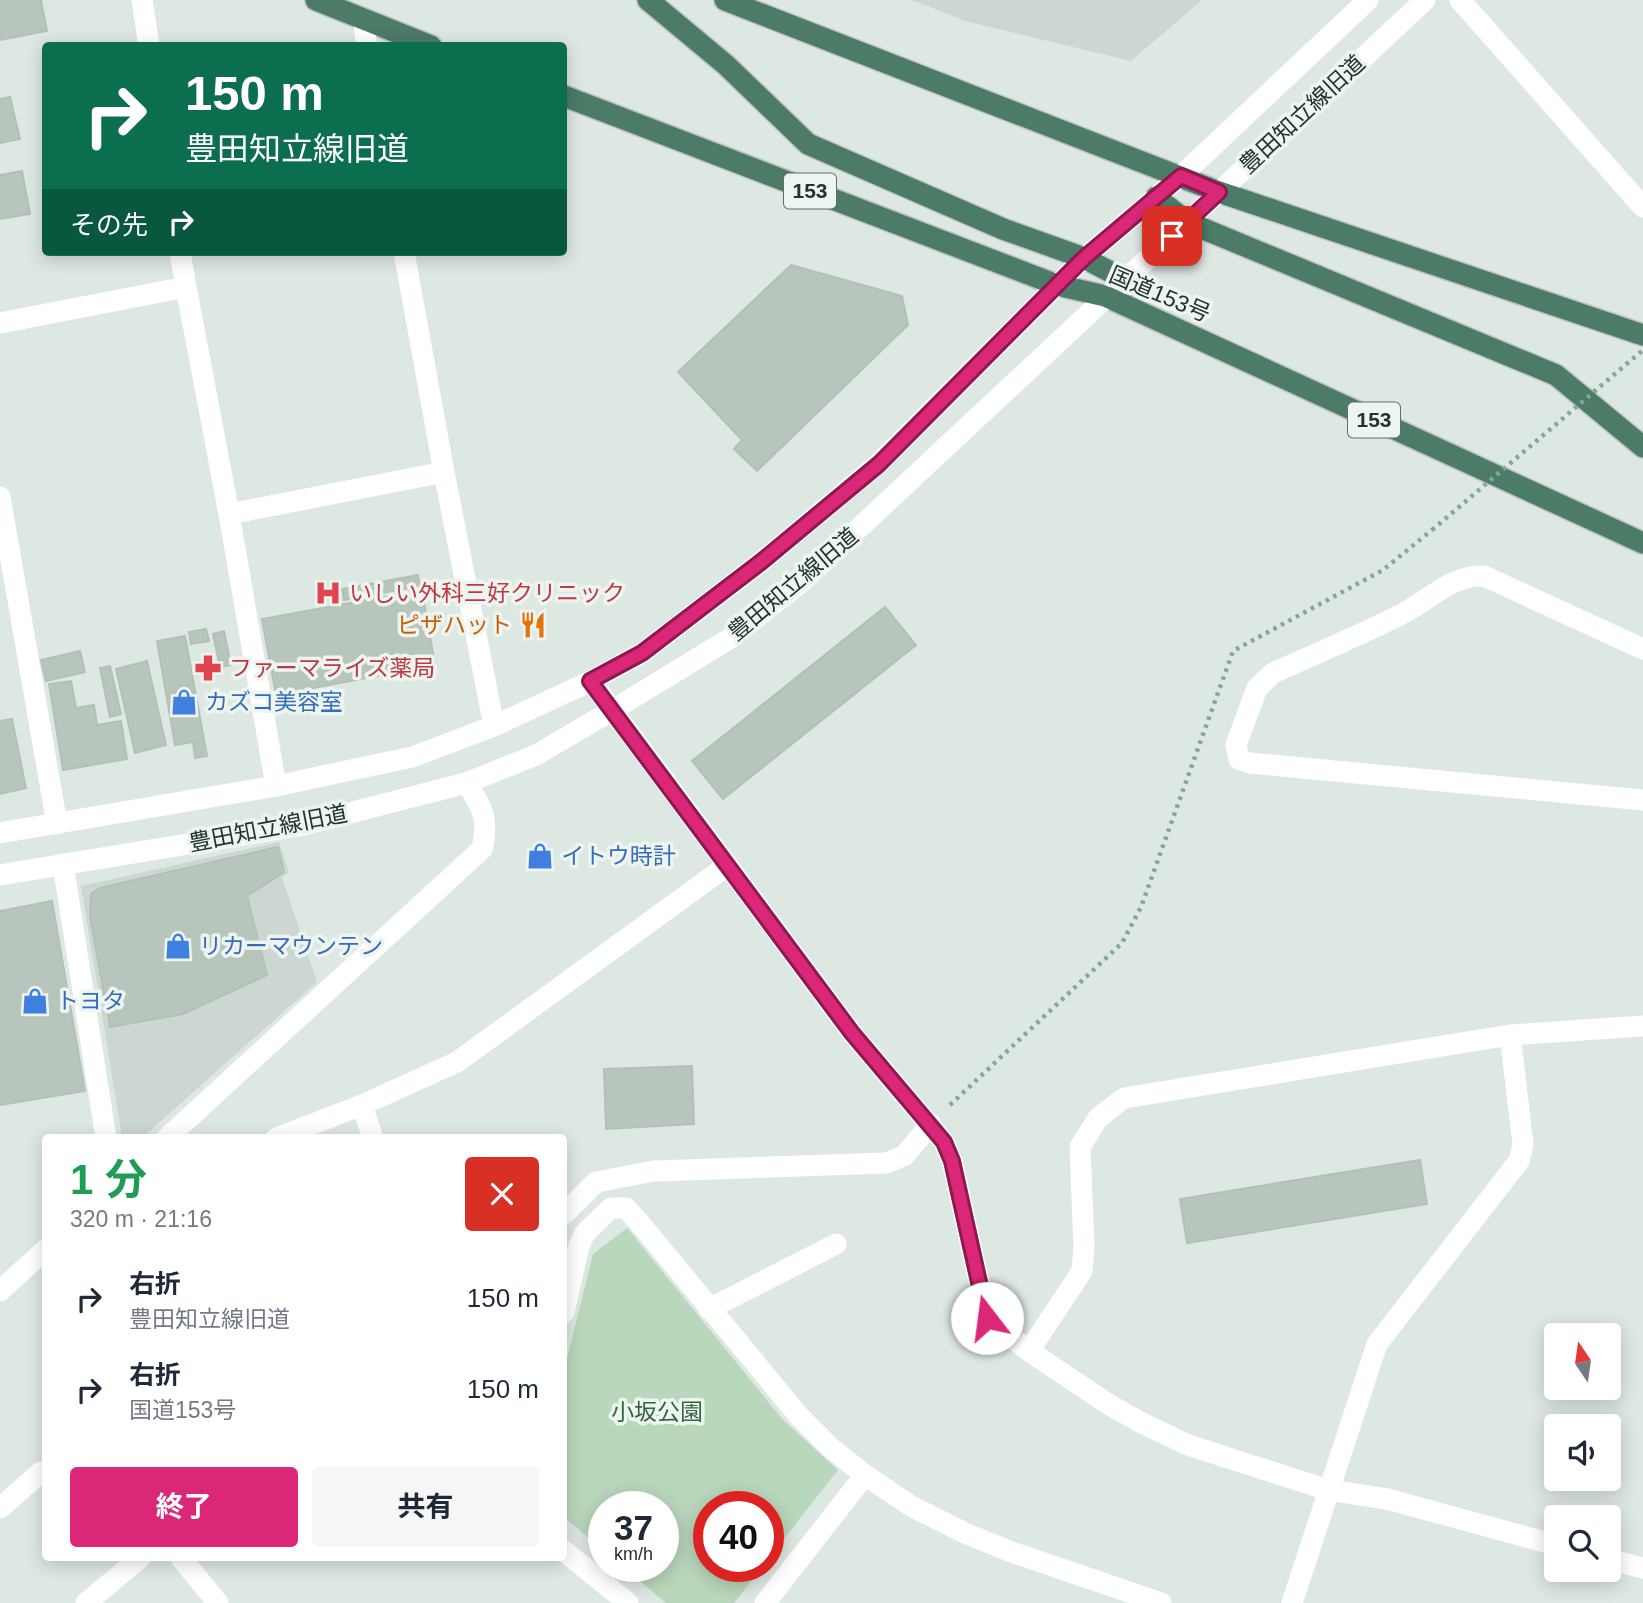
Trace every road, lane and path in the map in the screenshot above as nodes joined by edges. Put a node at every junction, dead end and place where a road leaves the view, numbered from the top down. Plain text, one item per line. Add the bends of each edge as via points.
1 (142, 0) edge
2 (316, 0) edge
3 (648, 0) edge
4 (725, 0) edge
5 (1368, 0) edge
6 (1425, 0) edge
7 (1460, 0) edge
8 (363, 19) junction
9 (148, 42) edge
10 (366, 42) edge
11 (421, 42) edge
12 (567, 97) edge
13 (1181, 176) junction
14 (1219, 192) junction
15 (1156, 197) junction
16 (1643, 207) edge
17 (1187, 222) junction
18 (181, 256) edge
19 (405, 256) edge
20 (1084, 258) junction
21 (1124, 279) junction
22 (1056, 285) junction
23 (186, 287) junction
24 (1105, 296) junction
25 (0, 323) edge
26 (1643, 335) edge
27 (1643, 350) edge
28 (1643, 447) edge
29 (444, 472) junction
30 (0, 498) edge
31 (229, 514) junction
32 (1643, 543) edge
33 (1643, 649) edge
34 (590, 681) junction
35 (611, 711) junction
36 (494, 726) junction
37 (467, 783) junction
38 (276, 786) junction
39 (1643, 800) edge
40 (57, 824) junction
41 (0, 833) edge
42 (63, 864) junction
43 (728, 866) junction
44 (0, 875) edge
45 (1643, 1026) edge
46 (1510, 1035) junction
47 (362, 1105) junction
48 (931, 1124) junction
49 (105, 1134) edge
50 (171, 1134) edge
51 (286, 1134) edge
52 (372, 1134) edge
53 (567, 1211) edge
54 (836, 1244) dead end
55 (42, 1253) edge
56 (0, 1291) edge
57 (567, 1299) edge
58 (709, 1309) junction
59 (1029, 1351) junction
60 (42, 1472) edge
61 (865, 1475) junction
62 (1328, 1490) junction
63 (0, 1508) edge
64 (1544, 1542) edge
65 (567, 1552) edge
66 (136, 1561) edge
67 (183, 1561) edge
68 (1621, 1562) edge
69 (1643, 1568) edge
70 (86, 1603) edge
71 (218, 1603) edge
72 (628, 1603) edge
73 (765, 1603) edge
74 (1161, 1603) edge
75 (1292, 1603) edge

1 - 9 street
2 - 8 highway
3 - 20 highway, 153 via 726,65 808,144 1003,229
4 - 13 highway
5 - 13 street, 豊田知立線旧道
6 - 14 street, 豊田知立線旧道
7 - 16 street
8 - 10 street
8 - 11 highway
12 - 22 highway, 国道153号 / 153
13 - 14 highway
13 - 15 street, 豊田知立線旧道
14 - 17 street, 豊田知立線旧道
14 - 26 highway
15 - 17 highway
15 - 20 street, 豊田知立線旧道
17 - 21 street, 豊田知立線旧道
17 - 28 highway via 1556,375
18 - 23 street
19 - 29 street
20 - 21 highway, 153
20 - 22 street, 豊田知立線旧道
21 - 24 street, 豊田知立線旧道
22 - 24 highway, 国道153号 / 153
22 - 34 street, 豊田知立線旧道 via 879,464 642,653
23 - 25 street
23 - 31 street
24 - 32 highway, 国道153号 / 153
24 - 35 street, 豊田知立線旧道 via 799,584 729,639
27 - 48 path, bridge via 1383,570 1233,651 1141,907 1122,943
29 - 31 street
29 - 36 street
30 - 40 street
31 - 38 street
33 - 39 street via 1484,576 1472,575 1404,613 1273,673 1257,688 1236,745 1239,759 1250,763
34 - 35 street
34 - 36 street, 豊田知立線旧道
35 - 37 street, 豊田知立線旧道 via 536,755
35 - 43 street
36 - 38 street, 豊田知立線旧道 via 404,759
37 - 42 street, 豊田知立線旧道 via 303,825
37 - 50 street via 484,814 482,849
38 - 40 street, 豊田知立線旧道
40 - 41 street, 豊田知立線旧道
42 - 44 street, 豊田知立線旧道
42 - 49 street
43 - 47 street via 457,1062
43 - 48 street via 852,1033
45 - 46 street
46 - 59 street via 1124,1097 1098,1118 1080,1147 1082,1271
46 - 62 street via 1523,1144 1519,1161 1377,1344
47 - 51 street
47 - 52 street
48 - 53 street via 904,1156 886,1163 654,1171 596,1182
48 - 59 street via 952,1161 987,1318
54 - 58 street
55 - 56 street
57 - 58 street via 584,1233 611,1208 626,1208
58 - 61 street via 799,1416
59 - 62 street via 1142,1423 1188,1445
60 - 63 street
61 - 73 street
61 - 74 street via 911,1506 965,1533
62 - 64 street via 1387,1499
62 - 75 street
65 - 72 street
66 - 70 street
67 - 71 street
68 - 69 street

